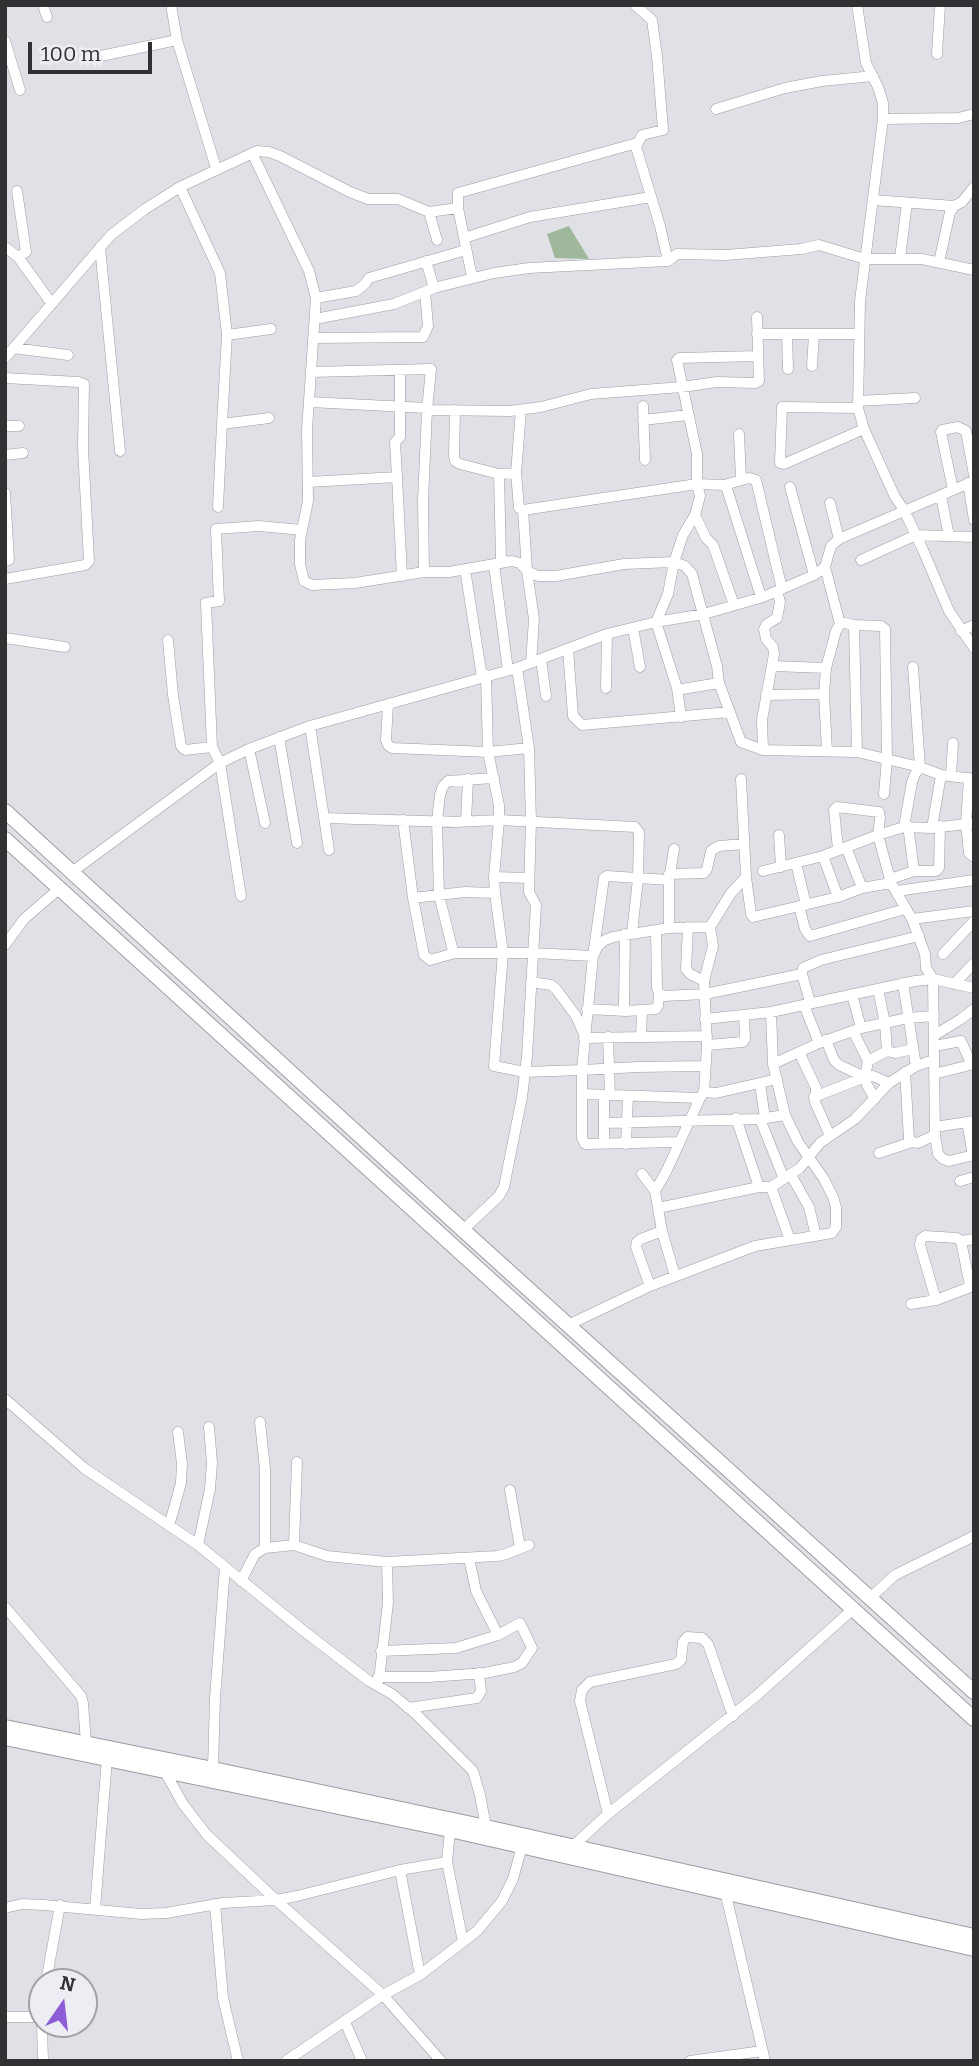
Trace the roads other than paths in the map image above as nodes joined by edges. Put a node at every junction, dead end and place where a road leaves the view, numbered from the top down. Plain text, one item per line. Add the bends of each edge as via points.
1 (43, 5) edge
2 (171, 5) edge
3 (625, 5) edge
4 (634, 5) edge
5 (857, 5) edge
6 (940, 5) edge
7 (47, 17) dead end
8 (177, 40) junction
9 (5, 41) edge
10 (937, 54) dead end
11 (91, 58) dead end
12 (873, 76) junction
13 (20, 90) dead end
14 (716, 109) dead end
15 (974, 114) edge
16 (883, 119) junction
17 (636, 143) junction
18 (252, 153) junction
19 (216, 168) junction
20 (180, 187) junction
21 (974, 187) edge
22 (17, 191) dead end
23 (651, 197) junction
24 (873, 200) junction
25 (907, 203) junction
26 (954, 206) junction
27 (457, 208) junction
28 (429, 212) junction
29 (464, 238) junction
30 (437, 240) dead end
31 (5, 247) edge
32 (100, 247) junction
33 (466, 250) junction
34 (18, 257) junction
35 (900, 258) junction
36 (864, 259) junction
37 (426, 261) junction
38 (668, 261) junction
39 (939, 262) junction
40 (974, 270) edge
41 (472, 277) junction
42 (430, 290) junction
43 (316, 298) junction
44 (51, 303) junction
45 (757, 317) dead end
46 (315, 319) junction
47 (271, 329) dead end
48 (757, 334) junction
49 (787, 334) junction
50 (814, 334) junction
51 (859, 334) junction
52 (227, 335) junction
53 (314, 338) junction
54 (13, 348) junction
55 (68, 355) dead end
56 (758, 356) junction
57 (5, 358) edge
58 (812, 366) dead end
59 (788, 369) dead end
60 (400, 370) junction
61 (312, 372) junction
62 (5, 378) edge
63 (682, 387) junction
64 (915, 398) dead end
65 (310, 402) junction
66 (858, 405) junction
67 (401, 406) junction
68 (642, 406) dead end
69 (427, 409) junction
70 (455, 410) junction
71 (520, 410) junction
72 (688, 415) junction
73 (269, 418) dead end
74 (643, 420) junction
75 (222, 424) junction
76 (5, 426) edge
77 (19, 426) dead end
78 (864, 429) junction
79 (739, 434) dead end
80 (120, 451) dead end
81 (23, 453) dead end
82 (5, 455) edge
83 (645, 460) dead end
84 (516, 473) junction
85 (499, 474) junction
86 (397, 477) junction
87 (741, 479) junction
88 (972, 480) edge
89 (308, 482) junction
90 (697, 484) junction
91 (724, 485) junction
92 (790, 487) dead end
93 (953, 490) junction
94 (5, 494) edge
95 (941, 496) junction
96 (830, 503) dead end
97 (218, 507) dead end
98 (523, 510) junction
99 (904, 510) junction
100 (695, 515) junction
101 (974, 520) edge
102 (6, 521) edge
103 (302, 530) junction
104 (916, 536) junction
105 (949, 536) junction
106 (974, 537) edge
107 (706, 538) junction
108 (839, 539) junction
109 (682, 541) junction
110 (861, 559) dead end
111 (9, 560) dead end
112 (507, 562) junction
113 (674, 562) junction
114 (494, 565) junction
115 (825, 568) junction
116 (465, 569) junction
117 (527, 571) junction
118 (424, 572) junction
119 (814, 575) junction
120 (402, 576) junction
121 (5, 579) edge
122 (780, 589) junction
123 (761, 597) junction
124 (734, 605) junction
125 (704, 614) junction
126 (656, 622) junction
127 (840, 624) junction
128 (855, 625) junction
129 (974, 625) edge
130 (633, 628) junction
131 (961, 631) junction
132 (607, 634) junction
133 (5, 638) edge
134 (168, 640) dead end
135 (65, 647) dead end
136 (568, 649) junction
137 (974, 649) edge
138 (536, 661) junction
139 (774, 666) junction
140 (640, 667) dead end
141 (913, 667) dead end
142 (826, 668) junction
143 (513, 669) junction
144 (484, 676) junction
145 (719, 683) junction
146 (606, 688) dead end
147 (677, 688) junction
148 (824, 694) junction
149 (766, 695) junction
150 (546, 696) dead end
151 (388, 704) junction
152 (730, 712) junction
153 (681, 717) junction
154 (572, 720) dead end
155 (310, 726) junction
156 (279, 737) junction
157 (953, 743) dead end
158 (212, 747) junction
159 (529, 748) junction
160 (249, 749) junction
161 (762, 750) junction
162 (827, 751) junction
163 (488, 752) junction
164 (857, 752) junction
165 (887, 759) junction
166 (220, 763) junction
167 (920, 767) junction
168 (946, 775) junction
169 (494, 778) junction
170 (468, 779) junction
171 (741, 779) dead end
172 (972, 779) edge
173 (884, 794) dead end
174 (5, 811) edge
175 (324, 818) junction
176 (403, 820) junction
177 (499, 820) junction
178 (437, 821) junction
179 (466, 821) junction
180 (531, 821) junction
181 (264, 823) dead end
182 (970, 824) edge
183 (906, 827) junction
184 (936, 827) junction
185 (779, 835) dead end
186 (878, 835) junction
187 (5, 839) edge
188 (297, 843) dead end
189 (744, 844) junction
190 (842, 848) junction
191 (674, 849) dead end
192 (329, 850) dead end
193 (823, 856) junction
194 (974, 857) edge
195 (796, 863) junction
196 (780, 867) junction
197 (763, 871) dead end
198 (914, 871) junction
199 (72, 872) junction
200 (494, 877) junction
201 (669, 877) junction
202 (746, 877) junction
203 (528, 878) junction
204 (638, 879) junction
205 (974, 880) edge
206 (893, 884) junction
207 (60, 888) junction
208 (862, 888) junction
209 (495, 892) junction
210 (439, 895) junction
211 (241, 896) dead end
212 (838, 897) junction
213 (413, 898) junction
214 (803, 905) junction
215 (905, 909) junction
216 (974, 911) edge
217 (912, 919) junction
218 (974, 921) edge
219 (710, 927) junction
220 (668, 928) junction
221 (688, 928) junction
222 (656, 930) junction
223 (629, 934) junction
224 (919, 936) junction
225 (5, 945) edge
226 (455, 953) junction
227 (503, 953) junction
228 (533, 953) junction
229 (943, 954) dead end
230 (593, 956) junction
231 (974, 963) edge
232 (802, 974) junction
233 (933, 979) junction
234 (704, 981) junction
235 (531, 982) junction
236 (902, 983) junction
237 (954, 984) junction
238 (974, 988) edge
239 (878, 989) junction
240 (852, 994) junction
241 (659, 995) junction
242 (705, 995) junction
243 (807, 1003) junction
244 (587, 1009) junction
245 (974, 1009) edge
246 (626, 1011) junction
247 (642, 1011) junction
248 (771, 1012) junction
249 (744, 1015) junction
250 (934, 1017) junction
251 (908, 1018) junction
252 (705, 1019) junction
253 (885, 1023) junction
254 (857, 1030) junction
255 (934, 1035) junction
256 (584, 1037) junction
257 (608, 1037) junction
258 (641, 1037) junction
259 (707, 1040) junction
260 (822, 1042) junction
261 (935, 1046) junction
262 (913, 1049) junction
263 (887, 1051) junction
264 (799, 1052) junction
265 (934, 1060) junction
266 (867, 1062) junction
267 (974, 1063) edge
268 (774, 1064) junction
269 (705, 1066) junction
270 (916, 1066) junction
271 (609, 1068) junction
272 (582, 1070) junction
273 (525, 1072) junction
274 (905, 1072) junction
275 (934, 1074) junction
276 (865, 1077) junction
277 (777, 1079) junction
278 (889, 1083) junction
279 (760, 1084) junction
280 (582, 1094) junction
281 (607, 1095) junction
282 (702, 1095) junction
283 (628, 1096) junction
284 (814, 1097) junction
285 (875, 1098) junction
286 (785, 1115) junction
287 (736, 1118) junction
288 (762, 1119) junction
289 (690, 1121) junction
290 (970, 1121) edge
291 (604, 1123) junction
292 (627, 1123) junction
293 (935, 1131) junction
294 (830, 1136) junction
295 (679, 1142) junction
296 (912, 1142) junction
297 (604, 1144) junction
298 (626, 1144) junction
299 (879, 1153) dead end
300 (973, 1155) edge
301 (808, 1157) junction
302 (642, 1174) dead end
303 (788, 1177) junction
304 (974, 1177) edge
305 (960, 1181) dead end
306 (771, 1186) junction
307 (759, 1187) junction
308 (655, 1191) junction
309 (658, 1208) junction
310 (463, 1230) junction
311 (662, 1231) junction
312 (816, 1236) junction
313 (974, 1239) edge
314 (790, 1240) junction
315 (961, 1241) junction
316 (513, 1274) junction
317 (675, 1276) junction
318 (650, 1286) junction
319 (972, 1286) edge
320 (500, 1289) junction
321 (936, 1300) junction
322 (911, 1304) dead end
323 (568, 1325) junction
324 (5, 1399) edge
325 (260, 1422) dead end
326 (209, 1427) dead end
327 (178, 1432) dead end
328 (297, 1462) dead end
329 (510, 1490) dead end
330 (169, 1527) junction
331 (974, 1536) edge
332 (198, 1545) junction
333 (294, 1545) junction
334 (265, 1548) junction
335 (469, 1558) junction
336 (387, 1562) junction
337 (225, 1567) junction
338 (241, 1581) junction
339 (870, 1598) junction
340 (5, 1607) edge
341 (853, 1609) junction
342 (498, 1635) junction
343 (381, 1651) junction
344 (479, 1673) junction
345 (378, 1677) junction
346 (381, 1688) junction
347 (974, 1692) edge
348 (408, 1708) junction
349 (733, 1716) junction
350 (974, 1719) edge
351 (5, 1727) edge
352 (5, 1738) edge
353 (86, 1743) junction
354 (107, 1758) junction
355 (213, 1769) junction
356 (163, 1770) junction
357 (608, 1814) junction
358 (486, 1826) junction
359 (450, 1830) junction
360 (522, 1846) junction
361 (573, 1846) junction
362 (447, 1862) junction
363 (400, 1870) junction
364 (725, 1891) junction
365 (276, 1900) junction
366 (215, 1904) junction
367 (60, 1905) junction
368 (5, 1908) edge
369 (95, 1909) junction
370 (974, 1936) edge
371 (463, 1942) junction
372 (974, 1949) edge
373 (49, 1968) edge
374 (420, 1975) junction
375 (383, 1995) junction
376 (5, 2017) edge
377 (28, 2017) edge
378 (345, 2022) junction
379 (43, 2038) edge
380 (761, 2056) edge
381 (725, 2058) edge
382 (43, 2061) edge
383 (238, 2061) edge
384 (286, 2061) edge
385 (362, 2061) edge
386 (440, 2061) edge
387 (690, 2061) edge

1 - 7 street
2 - 8 street
3 - 4 street
4 - 17 street via 652,20 663,130 642,135
5 - 12 street via 866,63
6 - 10 street
8 - 11 street
8 - 19 street
9 - 13 street
12 - 14 street via 785,88
12 - 16 street via 883,103
15 - 16 street
16 - 24 street
17 - 23 street
17 - 27 street via 462,190
18 - 19 street
18 - 28 street via 280,156 368,199 398,199
18 - 43 street via 309,271
19 - 20 street
20 - 32 street
20 - 52 street via 220,273
21 - 26 street
22 - 34 street via 26,252
23 - 29 street via 530,217
23 - 38 street
24 - 25 street
24 - 36 street
25 - 26 street
25 - 35 street
26 - 39 street
27 - 28 street
27 - 29 street
28 - 30 street
29 - 33 street
31 - 34 street
32 - 44 street
32 - 80 street
33 - 37 street
33 - 41 street
34 - 44 street
35 - 36 street
35 - 39 street
36 - 38 street via 819,245 726,255 677,254
36 - 51 street
37 - 42 street
37 - 43 street via 369,278 356,291
38 - 41 street via 530,268
39 - 40 street
41 - 42 street
42 - 46 street via 394,304
42 - 53 street via 423,337
43 - 46 street
44 - 54 street
45 - 48 street
46 - 53 street
47 - 52 street
48 - 49 street
48 - 56 street
49 - 50 street
49 - 59 street
50 - 51 street
50 - 58 street
51 - 66 street
52 - 75 street
53 - 61 street
54 - 55 street
54 - 57 street
56 - 63 street via 755,383
56 - 63 street via 679,358
60 - 61 street
60 - 67 street
60 - 69 street via 431,369
61 - 65 street
62 - 121 street via 84,384 89,561
63 - 71 street via 591,394
63 - 72 street
64 - 66 street
65 - 67 street
65 - 89 street
66 - 78 street
66 - 78 street via 782,407 779,460 784,464
67 - 69 street
67 - 86 street via 400,436 395,442
68 - 74 street
69 - 70 street
69 - 118 street
70 - 71 street
70 - 85 street via 455,461
71 - 84 street
72 - 74 street
72 - 90 street via 697,454
73 - 75 street
74 - 83 street
75 - 97 street
76 - 77 street
78 - 99 street
79 - 87 street
81 - 82 street
84 - 85 street
84 - 98 street via 518,503
85 - 112 street via 501,559
86 - 89 street
86 - 120 street
87 - 91 street
87 - 122 street via 756,480
88 - 93 street
88 - 93 street via 965,432 958,427 942,430
88 - 101 street
89 - 103 street
90 - 91 street
90 - 98 street
90 - 100 street via 700,496
91 - 123 street
92 - 119 street
93 - 95 street
94 - 102 street
95 - 99 street
95 - 105 street
96 - 108 street
98 - 117 street
99 - 104 street
99 - 108 street
100 - 107 street
100 - 109 street
102 - 111 street
103 - 120 street via 301,576 308,584
103 - 158 street via 216,529 219,601 206,603
104 - 105 street
104 - 110 street
104 - 131 street
105 - 106 street
107 - 109 street
107 - 124 street via 713,545
108 - 115 street via 831,546
109 - 113 street
112 - 114 street
112 - 117 street via 516,562
113 - 117 street via 624,564 556,576
113 - 125 street via 690,568
113 - 126 street
114 - 116 street
114 - 143 street
115 - 119 street
115 - 127 street
116 - 118 street
116 - 144 street
117 - 138 street
118 - 120 street
119 - 122 street
122 - 123 street
122 - 139 street via 777,618 764,629 773,647
123 - 124 street
124 - 125 street
125 - 126 street
125 - 145 street
126 - 130 street
126 - 147 street
127 - 128 street
127 - 142 street
128 - 164 street
128 - 165 street via 885,629
129 - 131 street
130 - 132 street
130 - 140 street
131 - 137 street
132 - 136 street
132 - 146 street
133 - 135 street
134 - 158 street via 181,746 185,750
136 - 138 street
136 - 153 street via 573,716 582,725
136 - 154 street
138 - 143 street
138 - 150 street
139 - 142 street
139 - 149 street
141 - 167 street
142 - 148 street
143 - 144 street
143 - 159 street
144 - 151 street
144 - 163 street
145 - 147 street
145 - 152 street
147 - 153 street
148 - 149 street
148 - 162 street
149 - 161 street
151 - 155 street
151 - 163 street via 386,740 392,748
152 - 153 street
152 - 161 street via 741,742
155 - 156 street
155 - 175 street
156 - 160 street
156 - 188 street
157 - 168 street
158 - 166 street
159 - 163 street
159 - 180 street
160 - 166 street
160 - 181 street
161 - 162 street
162 - 164 street
163 - 169 street
164 - 165 street
165 - 167 street
165 - 173 street
166 - 199 street
166 - 211 street
167 - 168 street
167 - 183 street via 912,782
168 - 172 street
168 - 184 street
169 - 170 street
169 - 177 street
170 - 178 street via 443,786
170 - 179 street
171 - 189 street
172 - 182 street
174 - 199 main road
175 - 176 street
175 - 192 street
176 - 178 street
176 - 213 street
177 - 179 street
177 - 180 street
177 - 200 street
178 - 179 street
178 - 210 street
180 - 203 street
180 - 204 street via 635,827 639,832
182 - 184 street
182 - 194 street via 969,853
183 - 184 street
183 - 186 street
183 - 198 street
184 - 198 street via 939,868
185 - 196 street
186 - 190 street
186 - 190 street via 879,812 837,807 833,814
186 - 206 street
187 - 207 main road
189 - 201 street via 719,845 711,851 704,873
189 - 202 street
190 - 193 street
190 - 208 street
191 - 201 street
193 - 195 street
193 - 212 street
195 - 196 street
195 - 214 street
196 - 197 street
198 - 206 street
199 - 310 main road
200 - 203 street
200 - 209 street
201 - 204 street
201 - 220 street
202 - 214 street via 753,917
202 - 219 street
203 - 228 street via 536,905
204 - 223 street
204 - 230 street via 604,878
205 - 206 street
206 - 208 street
206 - 215 street
207 - 225 street via 24,919
207 - 320 main road
208 - 212 street
209 - 210 street
209 - 227 street
210 - 213 street
210 - 226 street
212 - 214 street
213 - 226 street via 424,955 429,960
214 - 215 street via 810,936
215 - 217 street
216 - 217 street
217 - 224 street
218 - 229 street
219 - 221 street
219 - 234 street via 713,946
220 - 221 street
220 - 222 street
221 - 234 street via 686,970
222 - 223 street
222 - 241 street
223 - 230 street via 604,940
223 - 246 street
224 - 232 street via 821,960 803,968
224 - 233 street
226 - 227 street
227 - 228 street
227 - 273 street via 494,1066
228 - 230 street
228 - 235 street
230 - 244 street
231 - 237 street
232 - 242 street
232 - 243 street
233 - 236 street
233 - 237 street
233 - 250 street
234 - 242 street
235 - 256 street via 556,989 576,1016
235 - 273 street
236 - 239 street
236 - 251 street
237 - 238 street
239 - 240 street
239 - 253 street
240 - 243 street
240 - 254 street
241 - 242 street
241 - 247 street via 656,1009
242 - 252 street
243 - 248 street
243 - 260 street
244 - 246 street
244 - 256 street
245 - 255 street
246 - 247 street
247 - 258 street
248 - 249 street
248 - 268 street
249 - 252 street
249 - 259 street via 743,1042
250 - 251 street
250 - 255 street
251 - 253 street
251 - 262 street
252 - 259 street
253 - 254 street
253 - 263 street
254 - 260 street
254 - 266 street
255 - 261 street
256 - 257 street
256 - 272 street
257 - 258 street
257 - 271 street
258 - 259 street
259 - 269 street
260 - 264 street
260 - 276 street via 839,1065
261 - 265 street
261 - 267 street via 961,1041
262 - 263 street
262 - 270 street
263 - 266 street
264 - 268 street
264 - 284 street via 816,1088
265 - 270 street
265 - 275 street
266 - 276 street
267 - 275 street
268 - 277 street
269 - 271 street
269 - 282 street
270 - 274 street
271 - 272 street
271 - 281 street
272 - 273 street
272 - 280 street
273 - 310 street via 504,1186
274 - 278 street
274 - 296 street
275 - 293 street
276 - 278 street
276 - 284 street
276 - 285 street
277 - 279 street
277 - 286 street
278 - 285 street
279 - 282 street
279 - 288 street
280 - 281 street
280 - 297 street via 582,1138 585,1144
281 - 283 street
281 - 291 street
282 - 283 street
282 - 289 street
283 - 292 street
284 - 294 street
285 - 294 street
286 - 288 street
286 - 301 street
287 - 288 street
287 - 289 street
287 - 307 street
288 - 303 street
289 - 292 street
289 - 295 street
290 - 293 street
290 - 300 street
291 - 292 street
291 - 297 street
292 - 298 street
293 - 296 street
293 - 300 street via 943,1159
294 - 301 street
295 - 298 street
295 - 308 street
296 - 299 street
297 - 298 street
301 - 303 street
301 - 312 street via 836,1208 832,1233
302 - 308 street
303 - 306 street
303 - 312 street via 808,1207
304 - 305 street
306 - 307 street
306 - 314 street
307 - 309 street
308 - 309 street
309 - 311 street
310 - 316 main road
311 - 317 street
311 - 318 street via 637,1242
312 - 314 street
313 - 315 street
314 - 317 street via 755,1246
315 - 319 street
315 - 321 street via 932,1236 921,1240
316 - 320 main road
316 - 323 main road
317 - 318 street
318 - 323 street
319 - 321 street
320 - 341 main road
321 - 322 street
323 - 339 main road
324 - 330 street via 85,1468
325 - 334 street
326 - 332 street via 211,1476
327 - 330 street via 181,1483
328 - 333 street
329 - 335 street via 524,1546 506,1554
330 - 332 street
331 - 339 street via 895,1575
332 - 337 street
333 - 334 street
333 - 336 street via 327,1556
334 - 338 street via 255,1554
335 - 336 street
335 - 342 street via 476,1591
336 - 343 street via 388,1603
337 - 338 street
337 - 355 street
338 - 346 street
339 - 347 main road
340 - 353 street via 83,1698
341 - 349 street
341 - 350 main road
342 - 343 street via 456,1648
342 - 344 street via 520,1623 532,1647 526,1659 514,1667
343 - 345 street
344 - 345 street
344 - 348 street via 477,1698
345 - 346 street
346 - 348 street
348 - 358 street via 473,1772
349 - 357 street
349 - 357 street via 702,1638 687,1637 676,1664 590,1682 582,1689 580,1702
351 - 353 main road
352 - 354 main road
353 - 355 main road
354 - 356 main road
354 - 369 street
355 - 358 main road
356 - 359 main road
356 - 365 street via 207,1835
357 - 361 street
358 - 361 main road
359 - 360 main road
359 - 362 street
360 - 364 main road
360 - 371 street via 502,1901
361 - 370 main road
362 - 363 street
362 - 371 street
363 - 365 street
363 - 374 street
364 - 372 main road
364 - 380 street
365 - 366 street
365 - 375 street
366 - 369 street via 166,1913
366 - 383 street via 223,1998
367 - 368 street
367 - 369 street
367 - 373 street
371 - 374 street
374 - 375 street
375 - 378 street
375 - 386 street
376 - 377 street
378 - 384 street
378 - 385 street
379 - 382 street
380 - 381 street
381 - 387 street

